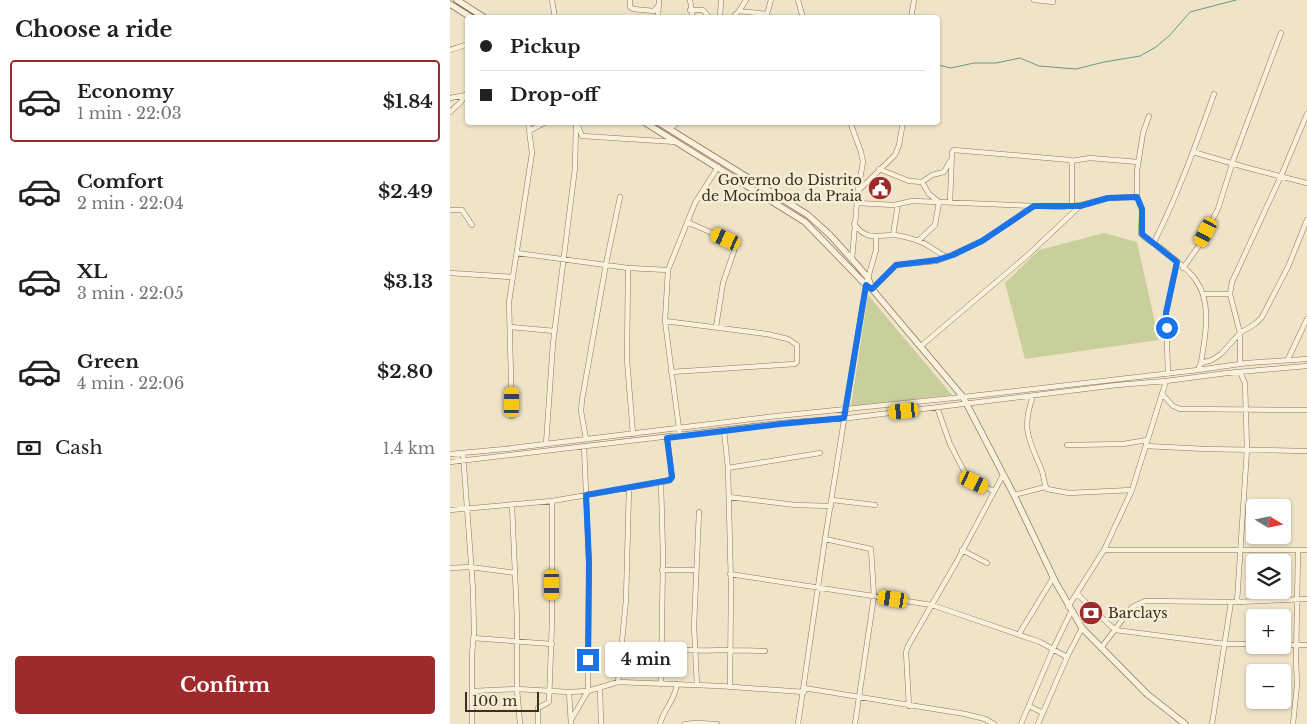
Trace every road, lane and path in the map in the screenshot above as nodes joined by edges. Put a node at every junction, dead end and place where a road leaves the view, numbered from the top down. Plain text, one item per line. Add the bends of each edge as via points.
1 (457, 0) edge
2 (552, 0) edge
3 (630, 0) edge
4 (690, 0) edge
5 (721, 0) edge
6 (746, 0) edge
7 (771, 0) edge
8 (798, 0) edge
9 (914, 0) edge
10 (1034, 0) edge
11 (1053, 0) edge
12 (658, 3) edge
13 (450, 4) edge
14 (690, 10) junction
15 (739, 11) junction
16 (467, 15) edge
17 (480, 15) edge
18 (554, 15) edge
19 (692, 15) edge
20 (707, 15) edge
21 (720, 15) edge
22 (735, 15) edge
23 (761, 15) edge
24 (766, 15) edge
25 (802, 15) edge
26 (912, 15) edge
27 (1281, 33) dead end
28 (465, 45) edge
29 (450, 50) edge
30 (465, 94) edge
31 (1214, 94) dead end
32 (465, 96) edge
33 (450, 98) edge
34 (450, 112) edge
35 (1307, 114) edge
36 (1149, 116) dead end
37 (529, 125) edge
38 (541, 125) edge
39 (576, 125) edge
40 (577, 125) edge
41 (649, 125) edge
42 (663, 125) edge
43 (851, 125) edge
44 (902, 125) edge
45 (530, 131) junction
46 (676, 142) junction
47 (952, 152) junction
48 (1194, 152) junction
49 (721, 161) junction
50 (1072, 161) junction
51 (1138, 162) junction
52 (1232, 164) junction
53 (717, 168) junction
54 (879, 169) junction
55 (1281, 176) junction
56 (922, 182) junction
57 (1307, 183) edge
58 (858, 190) junction
59 (620, 197) dead end
60 (1137, 197) junction
61 (939, 202) junction
62 (950, 202) junction
63 (857, 203) junction
64 (898, 204) junction
65 (1034, 206) junction
66 (1072, 206) junction
67 (1080, 206) junction
68 (450, 210) edge
69 (1307, 220) edge
70 (687, 222) junction
71 (854, 224) junction
72 (472, 225) dead end
73 (893, 235) junction
74 (876, 237) junction
75 (726, 239) dead end
76 (918, 240) junction
77 (1154, 242) junction
78 (734, 251) dead end
79 (518, 253) junction
80 (947, 257) junction
81 (565, 259) junction
82 (852, 259) junction
83 (1177, 262) junction
84 (606, 264) junction
85 (628, 268) junction
86 (1183, 268) junction
87 (668, 270) junction
88 (450, 273) edge
89 (512, 277) junction
90 (868, 278) junction
91 (866, 285) junction
92 (872, 289) junction
93 (1203, 294) junction
94 (1230, 294) junction
95 (1307, 319) edge
96 (665, 321) junction
97 (510, 327) junction
98 (716, 327) junction
99 (555, 332) junction
100 (1240, 333) junction
101 (921, 346) junction
102 (1288, 359) junction
103 (1307, 359) edge
104 (1201, 363) junction
105 (1240, 364) junction
106 (1307, 366) edge
107 (1198, 370) junction
108 (672, 372) junction
109 (1240, 372) junction
110 (1168, 374) junction
111 (1166, 381) junction
112 (1026, 389) junction
113 (1163, 395) junction
114 (1027, 396) junction
115 (1033, 396) junction
116 (963, 397) junction
117 (966, 404) junction
118 (937, 407) junction
119 (846, 409) junction
120 (1247, 409) junction
121 (1307, 410) edge
122 (512, 416) dead end
123 (768, 417) junction
124 (844, 418) junction
125 (769, 425) junction
126 (679, 428) junction
127 (724, 430) junction
128 (633, 434) junction
129 (680, 436) junction
130 (667, 438) junction
131 (586, 439) junction
132 (1146, 443) junction
133 (546, 444) junction
134 (1068, 445) dead end
135 (584, 446) junction
136 (1247, 449) junction
137 (1307, 451) edge
138 (463, 453) junction
139 (820, 453) dead end
140 (450, 454) edge
141 (464, 460) junction
142 (450, 462) edge
143 (728, 468) junction
144 (1002, 475) junction
145 (661, 483) junction
146 (1045, 487) junction
147 (628, 488) junction
148 (1132, 490) junction
149 (993, 491) junction
150 (586, 495) junction
151 (1014, 496) junction
152 (729, 497) junction
153 (832, 500) junction
154 (552, 501) junction
155 (512, 505) junction
156 (875, 505) dead end
157 (831, 506) junction
158 (466, 509) junction
159 (450, 510) edge
160 (699, 512) dead end
161 (825, 539) junction
162 (962, 550) junction
163 (1104, 550) junction
164 (1307, 550) edge
165 (1242, 551) junction
166 (1298, 551) junction
167 (987, 564) dead end
168 (471, 567) junction
169 (450, 568) edge
170 (662, 570) junction
171 (696, 570) junction
172 (515, 573) junction
173 (730, 574) junction
174 (1053, 578) junction
175 (818, 586) junction
176 (1077, 594) junction
177 (874, 596) junction
178 (1307, 599) edge
179 (1297, 600) junction
180 (1231, 602) junction
181 (1237, 602) junction
182 (932, 605) junction
183 (1070, 609) junction
184 (1082, 628) junction
185 (1115, 630) junction
186 (1019, 634) junction
187 (473, 638) junction
188 (518, 641) junction
189 (552, 644) junction
190 (1224, 644) junction
191 (1246, 644) edge
192 (1291, 645) edge
193 (1296, 645) junction
194 (1307, 645) edge
195 (1100, 648) junction
196 (661, 649) junction
197 (730, 649) junction
198 (1053, 649) junction
199 (765, 651) dead end
200 (696, 652) junction
201 (1067, 657) junction
202 (618, 682) junction
203 (661, 684) junction
204 (677, 684) junction
205 (697, 685) junction
206 (730, 687) junction
207 (600, 688) junction
208 (517, 690) junction
209 (804, 690) junction
210 (473, 691) junction
211 (549, 691) junction
212 (588, 691) junction
213 (569, 692) junction
214 (859, 698) junction
215 (908, 706) junction
216 (1028, 706) junction
217 (1043, 713) junction
218 (571, 722) edge
219 (659, 723) edge
220 (472, 724) edge
221 (520, 724) edge
222 (538, 724) edge
223 (601, 724) edge
224 (685, 724) edge
225 (716, 724) edge
226 (798, 724) edge
227 (854, 724) edge
228 (994, 724) edge
229 (1021, 724) edge
230 (1038, 724) edge
231 (1185, 724) edge
232 (1212, 724) edge
233 (1293, 724) edge

1 - 17 street
2 - 18 street
3 - 12 street via 632,9 654,11
4 - 14 street
5 - 21 street
6 - 15 street
7 - 24 street
8 - 25 street
9 - 26 street
10 - 11 street
13 - 16 street
14 - 19 street
14 - 20 street via 703,10
15 - 22 street
15 - 23 street
27 - 52 street
28 - 29 street
30 - 33 street
31 - 48 street
32 - 34 street
35 - 55 street
36 - 51 street
37 - 45 street
38 - 45 street
39 - 81 street via 576,168
40 - 46 street via 582,136
41 - 46 street
42 - 49 street
43 - 58 street via 863,162
44 - 54 street via 897,150
45 - 79 street via 532,153
46 - 53 street
47 - 50 street
47 - 56 street via 944,172
47 - 62 street
48 - 52 street
48 - 77 street
49 - 53 street
49 - 82 street via 808,215
50 - 51 street via 1090,158
50 - 66 street
51 - 60 street
52 - 55 street
52 - 86 street via 1218,209
53 - 70 street
53 - 91 street via 805,222
54 - 56 street via 908,182
54 - 58 street
55 - 57 street
55 - 94 street via 1236,269
56 - 61 street
58 - 63 street
59 - 84 street
60 - 67 street via 1108,198
60 - 77 street via 1142,209 1142,234
61 - 62 street
61 - 64 street
61 - 76 street via 935,225
62 - 65 street
63 - 64 street
63 - 71 street
64 - 73 street
65 - 66 street
65 - 80 street via 982,241
66 - 67 street
67 - 101 street
68 - 72 street via 462,210
69 - 100 street via 1288,267 1262,317
70 - 75 street
70 - 87 street
71 - 74 street via 859,230
71 - 82 street
73 - 74 street
73 - 76 street
74 - 90 street
76 - 80 street
77 - 83 street
78 - 98 street via 723,284
79 - 81 street
79 - 89 street
80 - 92 street via 896,265
81 - 84 street
81 - 99 street
82 - 90 street
83 - 86 street
83 - 110 street via 1166,313
84 - 85 street
84 - 131 street via 582,400
85 - 87 street
85 - 128 street via 628,360
86 - 93 street via 1195,279
87 - 96 street
88 - 89 street
89 - 97 street
90 - 91 street
90 - 92 street
91 - 92 street
91 - 119 street
92 - 101 street
93 - 94 street
93 - 104 street via 1206,310
94 - 100 street
95 - 102 street
96 - 98 street
96 - 108 street
97 - 99 street
97 - 122 street
98 - 108 street via 788,339 797,345 797,362 792,365
99 - 133 street
100 - 104 street via 1221,354
100 - 105 street
101 - 116 street
102 - 103 street
102 - 105 street
104 - 107 street
105 - 107 street
106 - 109 street
107 - 110 street
108 - 126 street
109 - 111 street
109 - 120 street via 1245,383
110 - 112 street
111 - 113 street
111 - 115 street
112 - 114 street
112 - 116 street
113 - 120 street via 1180,409
113 - 132 street
114 - 115 street
114 - 117 street
115 - 146 street via 1028,410 1027,433
116 - 117 street
116 - 119 street
117 - 118 street
117 - 144 street
118 - 124 street
118 - 149 street via 950,444 967,477
119 - 123 street
119 - 124 street
120 - 121 street
120 - 136 street
123 - 125 street
123 - 126 street
124 - 125 street
124 - 153 street
125 - 127 street
126 - 128 street
126 - 129 street
127 - 129 street
127 - 143 street
128 - 131 street
129 - 130 street
130 - 135 street
130 - 145 street via 672,477
131 - 133 street
132 - 134 street
132 - 136 street
132 - 148 street
133 - 138 street
135 - 141 street
135 - 150 street
136 - 137 street
136 - 165 street
138 - 140 street
138 - 141 street
139 - 143 street
141 - 142 street
141 - 158 street
143 - 152 street
144 - 149 street
144 - 151 street
145 - 147 street
145 - 170 street
146 - 148 street via 1070,493
146 - 151 street
147 - 150 street
147 - 202 street via 626,600
148 - 163 street
149 - 162 street
150 - 154 street
150 - 212 street
151 - 174 street
152 - 157 street
152 - 173 street
153 - 156 street
153 - 157 street
154 - 155 street
154 - 189 street
155 - 158 street
155 - 172 street
157 - 161 street
158 - 159 street
158 - 168 street
160 - 171 street
161 - 175 street
161 - 177 street via 871,549
162 - 167 street
162 - 182 street
163 - 165 street
163 - 176 street
164 - 166 street
165 - 166 street
165 - 181 street
166 - 179 street
168 - 169 street
168 - 172 street
168 - 187 street
170 - 171 street
170 - 196 street
171 - 200 street
172 - 188 street
173 - 175 street
173 - 197 street
174 - 183 street
174 - 186 street
175 - 177 street
175 - 209 street
176 - 183 street
176 - 185 street
177 - 182 street
177 - 214 street
178 - 179 street
179 - 181 street
179 - 193 street
180 - 181 street
180 - 185 street via 1145,601 1132,607
180 - 190 street
182 - 186 street
182 - 215 street via 906,652
183 - 184 street
183 - 198 street
184 - 195 street
184 - 201 street
185 - 190 street
185 - 195 street
186 - 198 street
187 - 188 street
187 - 210 street
188 - 189 street
188 - 208 street
189 - 211 street
190 - 191 street
190 - 232 street
192 - 193 street
193 - 194 street
193 - 233 street
195 - 231 street via 1147,694
196 - 200 street
196 - 203 street
197 - 199 street
197 - 200 street
197 - 206 street
198 - 201 street
198 - 216 street
200 - 205 street
201 - 217 street
202 - 203 street
202 - 207 street
203 - 204 street
204 - 205 street
204 - 219 street via 674,700
205 - 206 street
206 - 209 street
207 - 212 street
207 - 223 street
208 - 210 street
208 - 211 street
208 - 221 street
209 - 214 street
209 - 226 street
210 - 220 street
211 - 213 street
211 - 222 street via 548,704 538,708
212 - 213 street
212 - 218 street
213 - 218 street
214 - 215 street
214 - 227 street
215 - 228 street via 965,714
216 - 217 street
216 - 229 street
217 - 230 street
224 - 225 street

